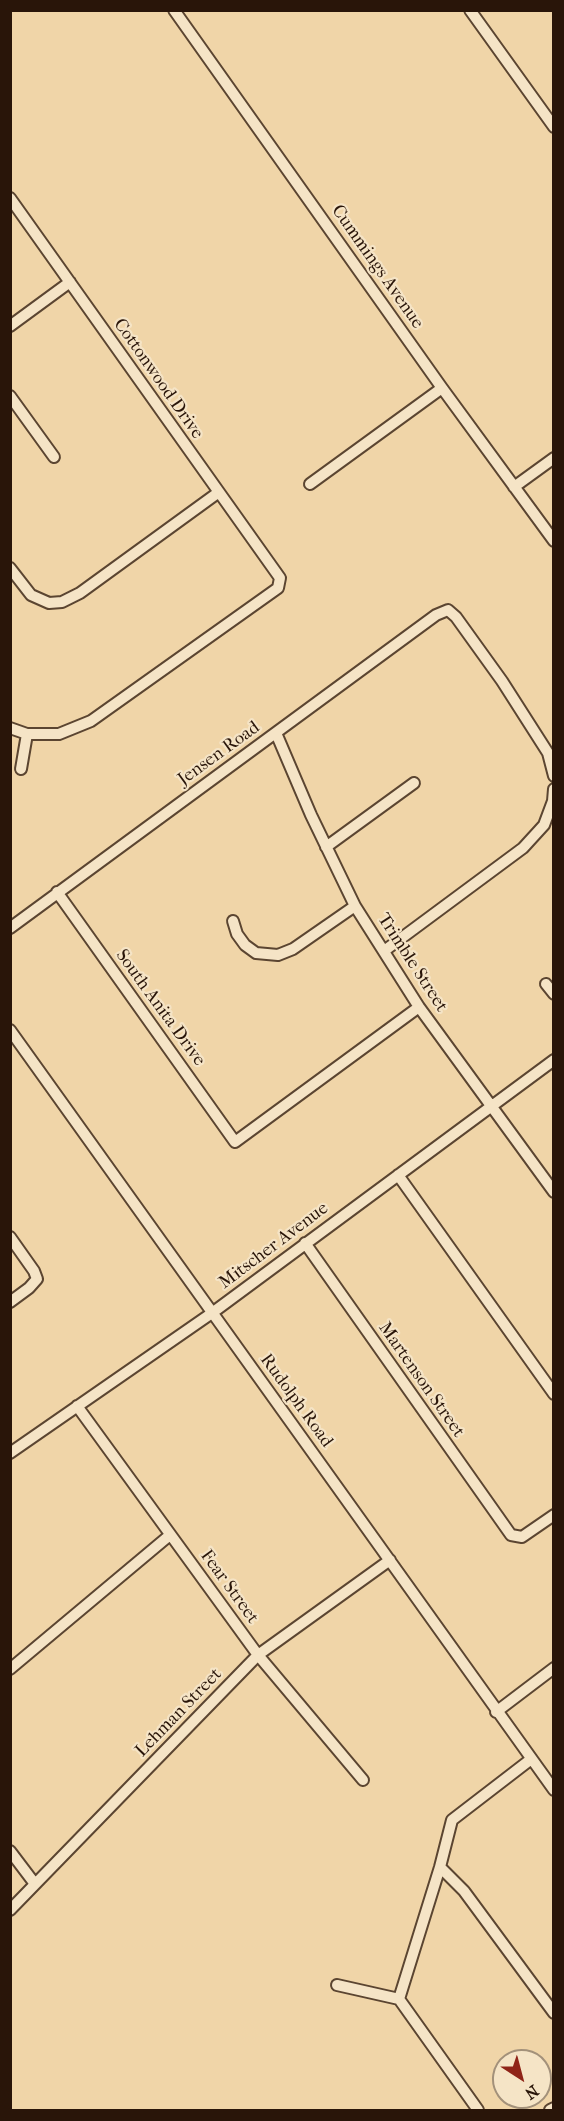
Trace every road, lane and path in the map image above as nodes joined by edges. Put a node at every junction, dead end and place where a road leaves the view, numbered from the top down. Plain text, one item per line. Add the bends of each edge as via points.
1 (174, 10) edge
2 (470, 10) edge
3 (554, 127) edge
4 (10, 198) edge
5 (70, 282) junction
6 (10, 326) edge
7 (442, 388) junction
8 (10, 396) edge
9 (54, 457) dead end
10 (554, 458) edge
11 (310, 484) dead end
12 (514, 486) junction
13 (219, 492) junction
14 (554, 541) edge
15 (10, 568) edge
16 (10, 728) edge
17 (276, 733) junction
18 (27, 734) junction
19 (21, 769) dead end
20 (554, 776) edge
21 (414, 783) dead end
22 (554, 789) edge
23 (549, 828) edge
24 (326, 847) junction
25 (57, 892) junction
26 (356, 906) junction
27 (233, 921) dead end
28 (10, 928) edge
29 (384, 951) junction
30 (546, 984) dead end
31 (554, 994) edge
32 (419, 1007) junction
33 (10, 1030) edge
34 (554, 1060) edge
35 (492, 1106) junction
36 (398, 1175) junction
37 (554, 1192) edge
38 (10, 1237) edge
39 (305, 1244) junction
40 (10, 1302) edge
41 (212, 1313) junction
42 (554, 1394) edge
43 (77, 1406) junction
44 (12, 1448) edge
45 (554, 1515) edge
46 (171, 1535) junction
47 (390, 1560) junction
48 (258, 1655) junction
49 (554, 1668) edge
50 (10, 1669) edge
51 (496, 1712) junction
52 (530, 1760) junction
53 (363, 1780) dead end
54 (554, 1790) edge
55 (10, 1851) edge
56 (440, 1867) junction
57 (35, 1884) junction
58 (10, 1910) edge
59 (337, 1985) dead end
60 (399, 1999) junction
61 (554, 2013) edge
62 (554, 2108) edge
63 (478, 2110) edge
64 (550, 2110) edge

1 - 7 street, Cummings Avenue
2 - 3 street
4 - 5 street, Cottonwood Drive
5 - 6 street
5 - 13 street, Cottonwood Drive
7 - 11 street
7 - 12 street, Cummings Avenue
8 - 9 street
10 - 12 street
12 - 14 street, Cummings Avenue
13 - 15 street via 62,602 49,603 31,595
13 - 18 street, Cottonwood Drive via 280,578 278,588 91,721 59,734
16 - 18 street
17 - 20 street, Jensen Road via 448,610 495,671 548,753
17 - 24 street, Trimble Street
17 - 25 street, Jensen Road
18 - 19 street
21 - 24 street
22 - 23 street
23 - 29 street
24 - 26 street, Trimble Street
25 - 28 street, Jensen Road
25 - 32 street, South Anita Drive via 236,1142
26 - 27 street via 278,956 256,953 245,945
26 - 29 street, Trimble Street
29 - 32 street, Trimble Street
30 - 31 street
32 - 35 street, Trimble Street
33 - 41 street, Rudolph Road
34 - 35 street, Mitscher Avenue
35 - 36 street, Mitscher Avenue
35 - 37 street, Trimble Street
36 - 39 street, Mitscher Avenue
36 - 42 street
38 - 40 street via 37,1279
39 - 41 street, Mitscher Avenue
39 - 45 street, Martenson Street via 511,1535 522,1537
41 - 43 street, Mitscher Avenue
41 - 47 street, Rudolph Road
43 - 44 street, Mitscher Avenue
43 - 46 street, Fear Street
46 - 48 street, Fear Street
46 - 50 street
47 - 48 street, Lehman Street
47 - 51 street, Rudolph Road
48 - 53 street, Fear Street
48 - 57 street, Lehman Street
49 - 51 street
51 - 52 street, Rudolph Road
52 - 54 street, Rudolph Road
52 - 56 street via 452,1820
55 - 57 street
56 - 60 street
56 - 61 street via 464,1891
57 - 58 street, Lehman Street
59 - 60 street
60 - 63 street
62 - 64 street

